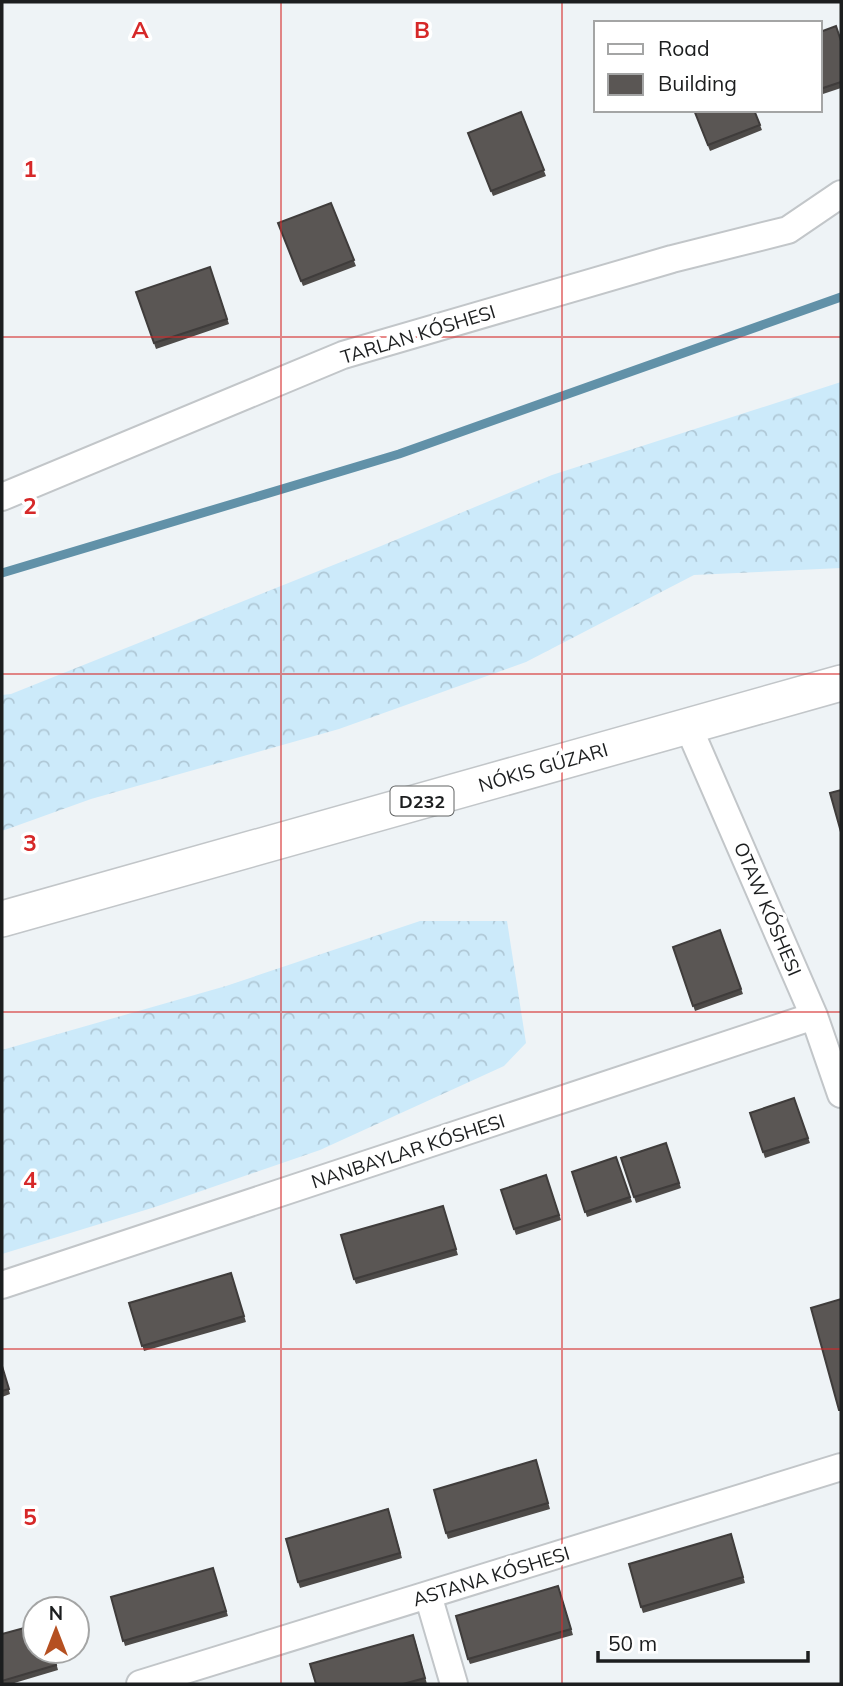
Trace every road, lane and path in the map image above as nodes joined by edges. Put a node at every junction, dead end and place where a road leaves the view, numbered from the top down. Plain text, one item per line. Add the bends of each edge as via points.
1 (841, 194) edge
2 (2, 496) edge
3 (841, 682) edge
4 (688, 726) junction
5 (2, 919) edge
6 (814, 1016) junction
7 (841, 1094) edge
8 (2, 1286) edge
9 (841, 1467) edge
10 (428, 1595) junction
11 (140, 1684) edge
12 (454, 1684) edge

1 - 2 street, TARLAN KÓSHESI via 788,230 343,355
3 - 4 main road, D232
4 - 5 main road, D232
4 - 6 street, OTAW KÓSHESI
6 - 7 street, OTAW KÓSHESI
6 - 8 street, NANBAYLAR KÓSHESI
9 - 10 street, ASTANA KÓSHESI
10 - 11 street, ASTANA KÓSHESI
10 - 12 street

